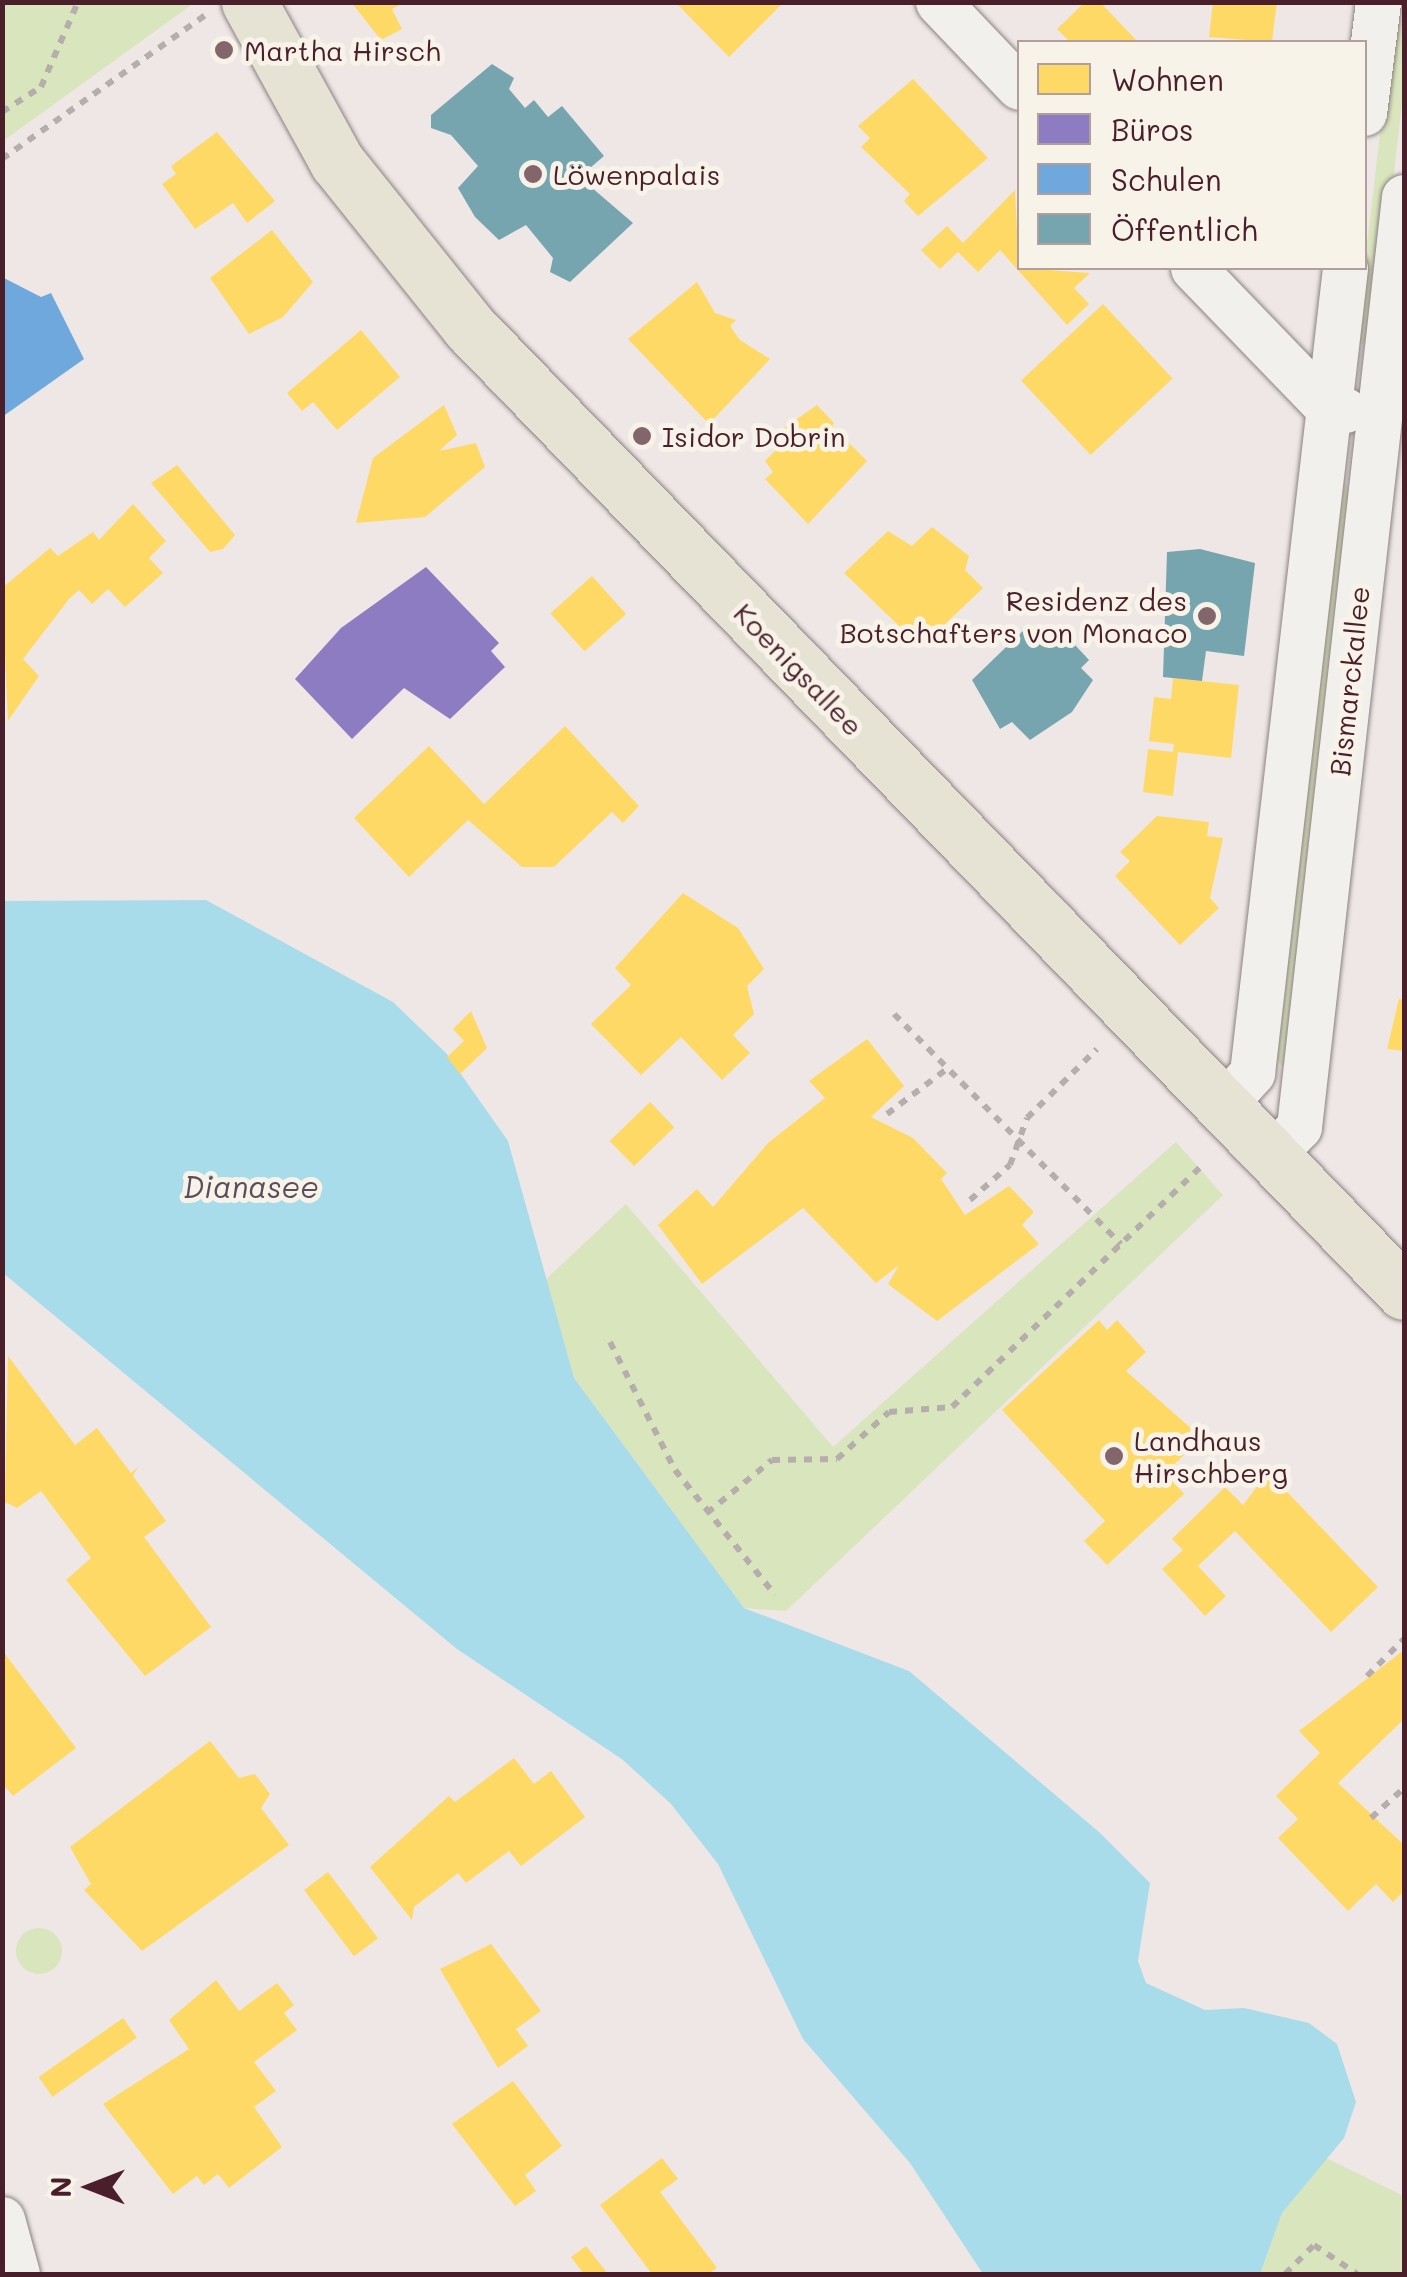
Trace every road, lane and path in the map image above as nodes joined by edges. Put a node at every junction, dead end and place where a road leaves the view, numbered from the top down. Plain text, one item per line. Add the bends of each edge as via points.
1 (78, 2) edge
2 (938, 2) edge
3 (1378, 2) edge
4 (228, 8) edge
5 (1017, 84) edge
6 (1367, 89) edge
7 (2, 112) edge
8 (2, 159) edge
9 (1404, 197) edge
10 (1195, 270) edge
11 (1345, 270) edge
12 (1328, 408) junction
13 (1377, 415) junction
14 (894, 1014) dead end
15 (1097, 1050) dead end
16 (948, 1069) junction
17 (1224, 1104) junction
18 (887, 1114) dead end
19 (1018, 1141) junction
20 (1272, 1154) junction
21 (1205, 1163) dead end
22 (970, 1200) dead end
23 (1121, 1244) junction
24 (1404, 1292) edge
25 (610, 1342) dead end
26 (707, 1514) junction
27 (775, 1595) dead end
28 (1404, 1638) edge
29 (1366, 1676) dead end
30 (1404, 1788) edge
31 (1371, 1818) dead end
32 (2, 2219) edge
33 (18, 2274) edge
34 (1285, 2274) edge
35 (1357, 2274) edge

1 - 7 path via 41,87
2 - 5 street
3 - 6 street
4 - 8 path
4 - 17 main road, Koenigsallee via 337,162 470,328
9 - 13 street, Bismarckallee
10 - 12 street
11 - 12 street, Bismarckallee
12 - 13 street
12 - 17 street, Bismarckallee via 1252,1073
13 - 20 street, Bismarckallee via 1299,1128
14 - 16 path
15 - 19 path via 1027,1118
16 - 18 path
16 - 19 path
17 - 20 main road, Koenigsallee
19 - 22 path via 1010,1165
19 - 23 path
20 - 24 main road, Koenigsallee
21 - 23 path
23 - 26 path via 952,1407 889,1412 837,1459 772,1460
25 - 26 path
26 - 27 path
28 - 29 path
30 - 31 path
32 - 33 street
34 - 35 path via 1314,2245

